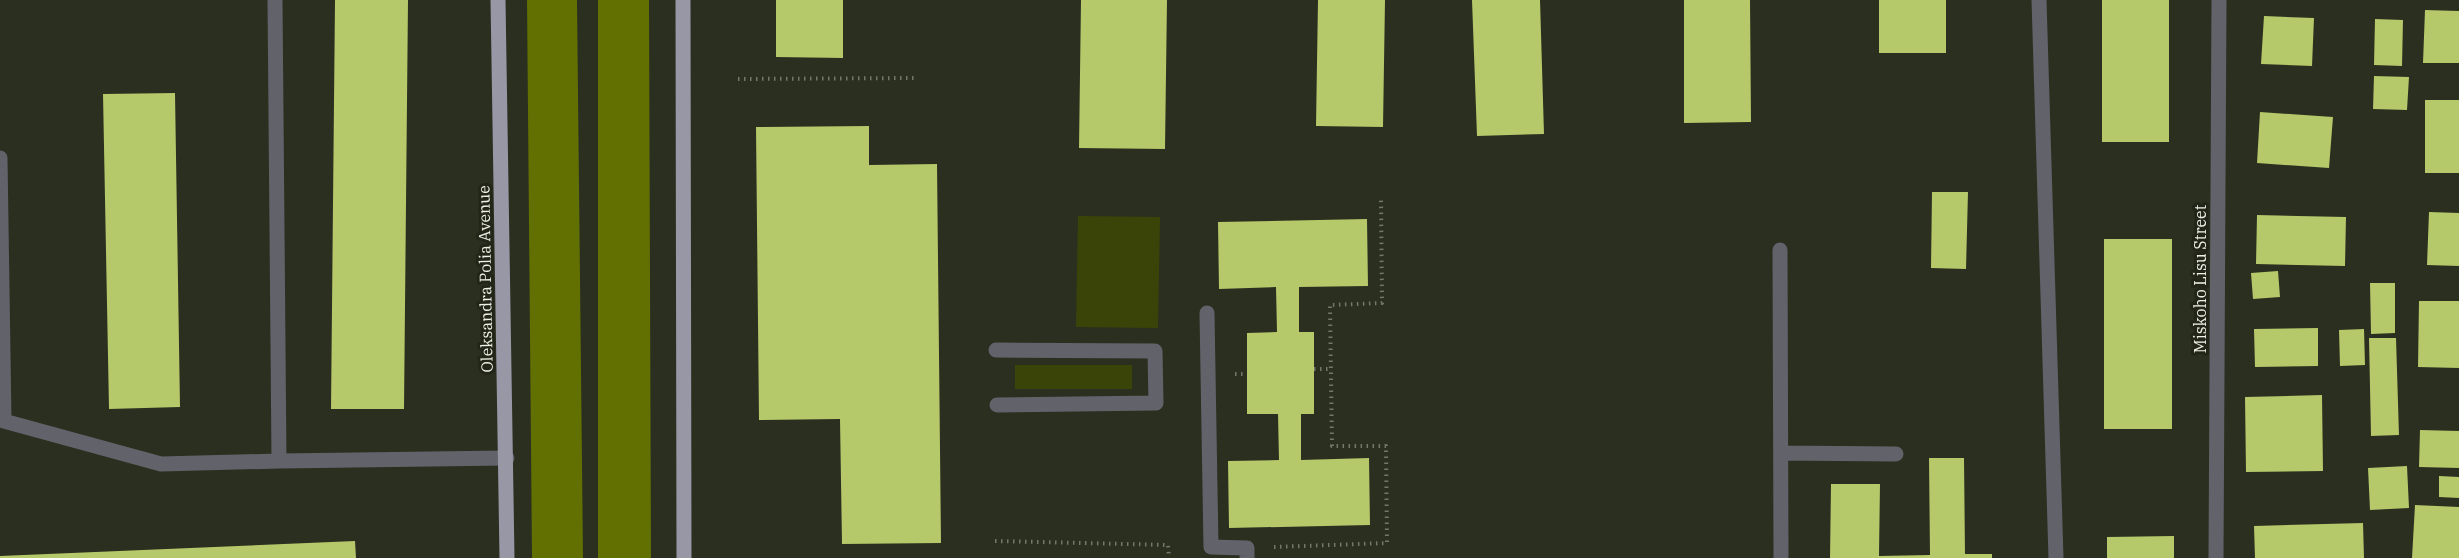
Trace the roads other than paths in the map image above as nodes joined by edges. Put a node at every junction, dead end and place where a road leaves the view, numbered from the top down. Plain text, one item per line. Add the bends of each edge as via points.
1 (275, 0) edge
2 (498, 0) edge
3 (683, 0) edge
4 (2039, 0) edge
5 (2219, 0) edge
6 (0, 158) edge
7 (1780, 250) dead end
8 (1207, 313) dead end
9 (996, 351) dead end
10 (997, 405) dead end
11 (2, 420) edge
12 (1781, 453) junction
13 (1896, 454) dead end
14 (507, 458) junction
15 (279, 461) junction
16 (1247, 553) edge
17 (507, 558) edge
18 (684, 558) edge
19 (1781, 558) edge
20 (2056, 558) edge
21 (2216, 558) edge

1 - 15 street
2 - 14 main road, Oleksandra Polia Avenue
3 - 18 main road
4 - 20 street
5 - 21 street, Miskoho Lisu Street
6 - 11 street
7 - 12 street
8 - 16 street via 1211,547
9 - 10 street via 1155,351 1156,375 1156,403
11 - 15 street via 161,465
12 - 13 street
12 - 19 street
14 - 15 street
14 - 17 main road, Oleksandra Polia Avenue

